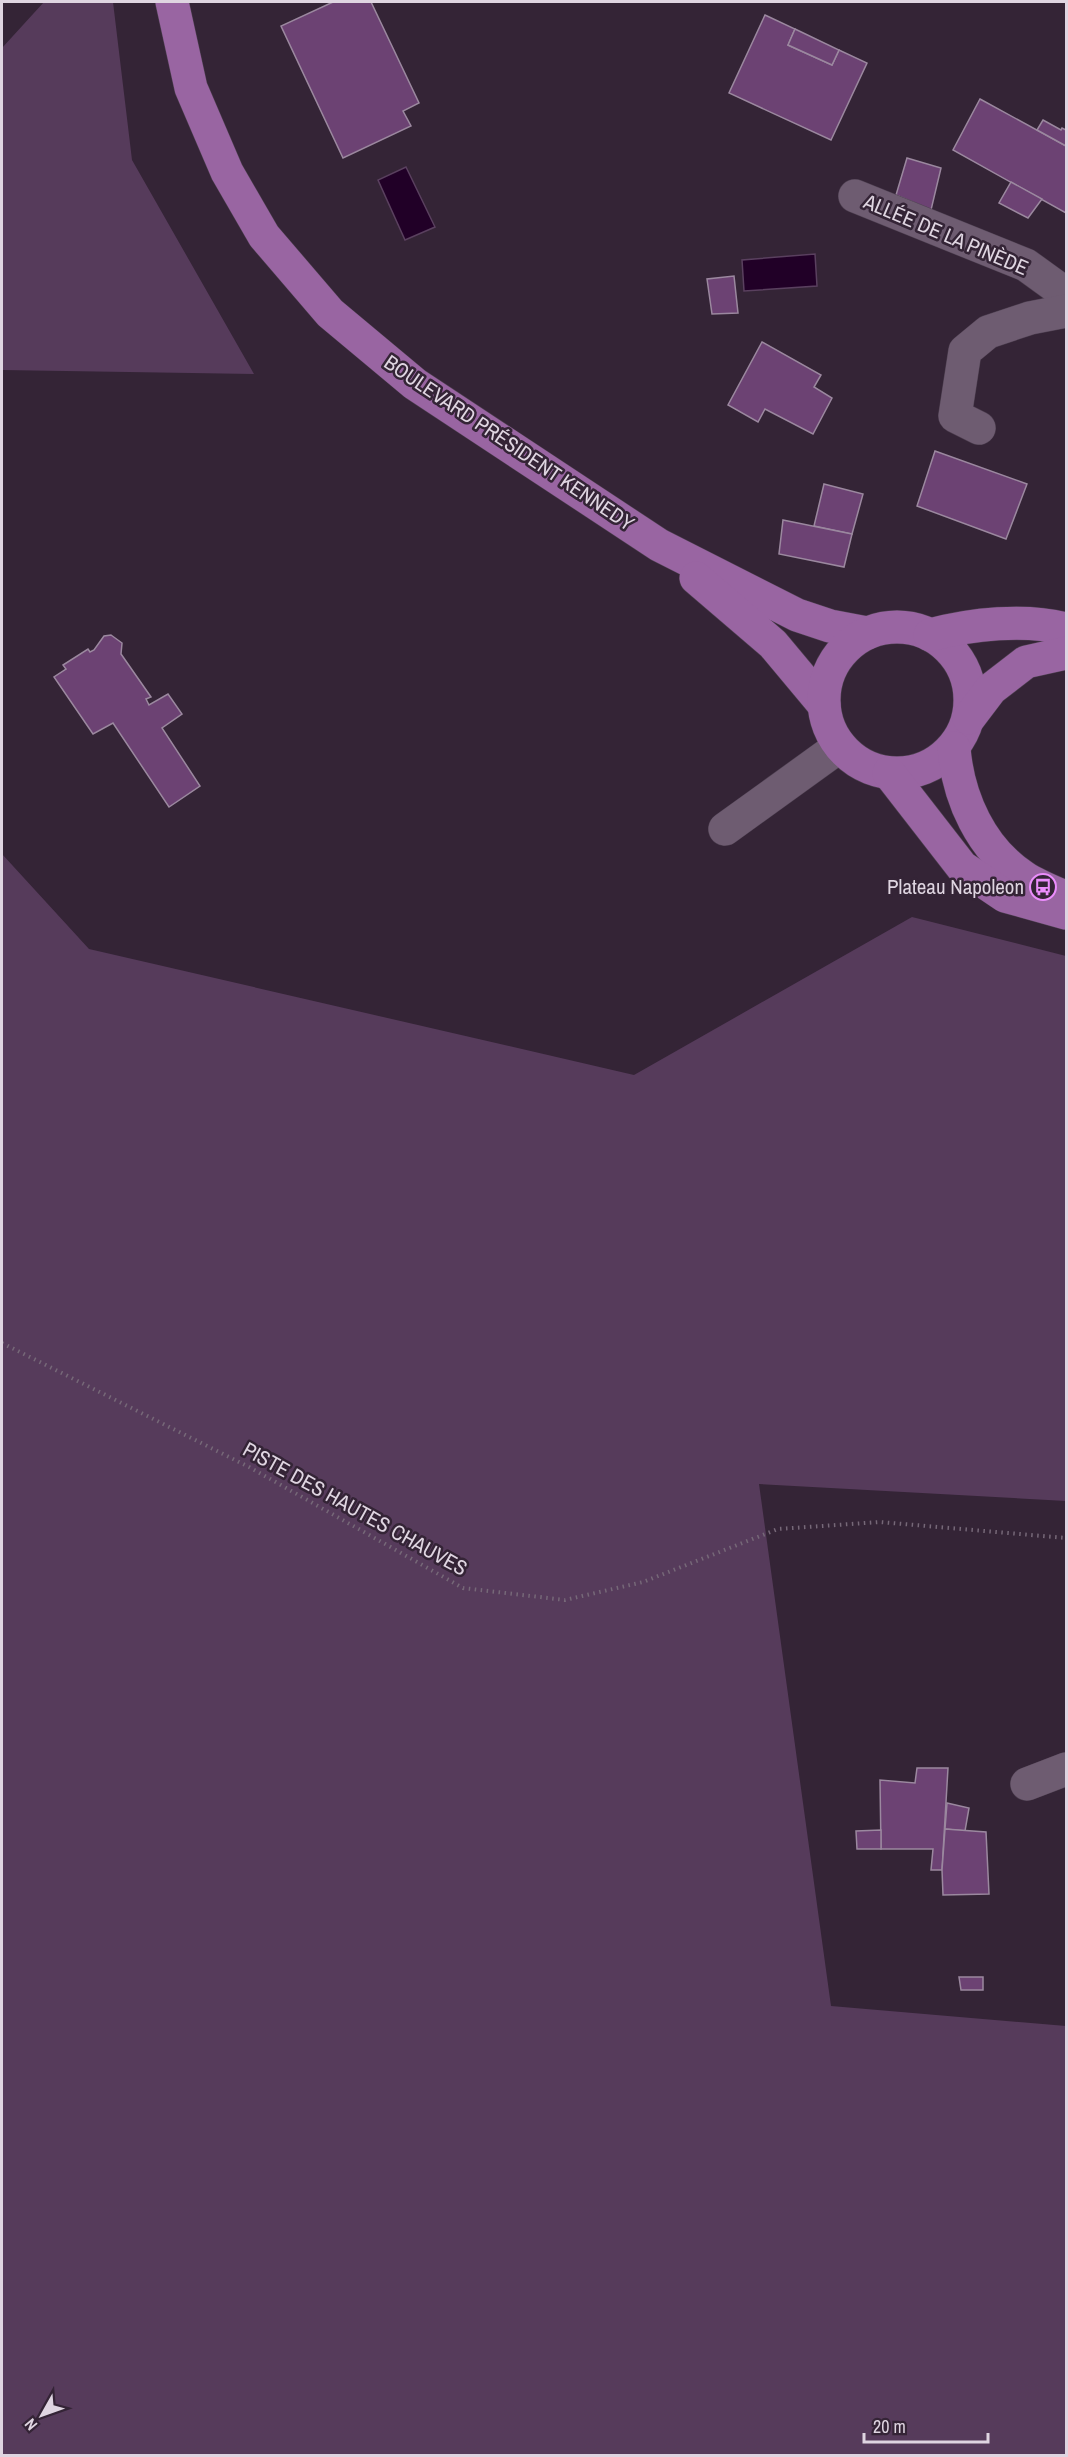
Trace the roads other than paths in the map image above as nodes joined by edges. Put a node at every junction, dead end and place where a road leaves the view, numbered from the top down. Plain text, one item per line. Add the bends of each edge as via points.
1 (172, 2) edge
2 (855, 196) dead end
3 (1066, 294) edge
4 (1066, 311) edge
5 (979, 428) dead end
6 (658, 545) junction
7 (1066, 629) edge
8 (867, 633) junction
9 (930, 634) junction
10 (1066, 653) edge
11 (824, 705) junction
12 (969, 718) junction
13 (840, 746) junction
14 (954, 748) junction
15 (889, 773) junction
16 (725, 829) dead end
17 (1066, 898) edge
18 (1066, 913) edge
19 (1066, 1769) edge
20 (1027, 1784) dead end

1 - 6 main road, BOULEVARD PRÉSIDENT KENNEDY via 190,88 227,172 264,236 330,313 415,384
2 - 3 lane, ALLÉE DE LA PINÈDE via 1026,265
4 - 5 lane via 988,332 965,351 955,416
6 - 8 main road, BOULEVARD PRÉSIDENT KENNEDY via 797,615
6 - 11 main road, BOULEVARD PRÉSIDENT KENNEDY via 773,644
7 - 9 main road via 1050,624 964,626
8 - 9 main road via 909,628
8 - 11 main road via 849,645 835,662 826,682
9 - 12 main road via 946,645 967,678
10 - 12 main road via 1026,662 990,689
11 - 13 main road
12 - 14 main road
13 - 15 main road via 853,759
13 - 16 lane
14 - 15 main road via 935,763 913,772
14 - 17 main road via 965,805 990,847 1023,876
15 - 18 main road via 962,867 1005,896
19 - 20 lane

